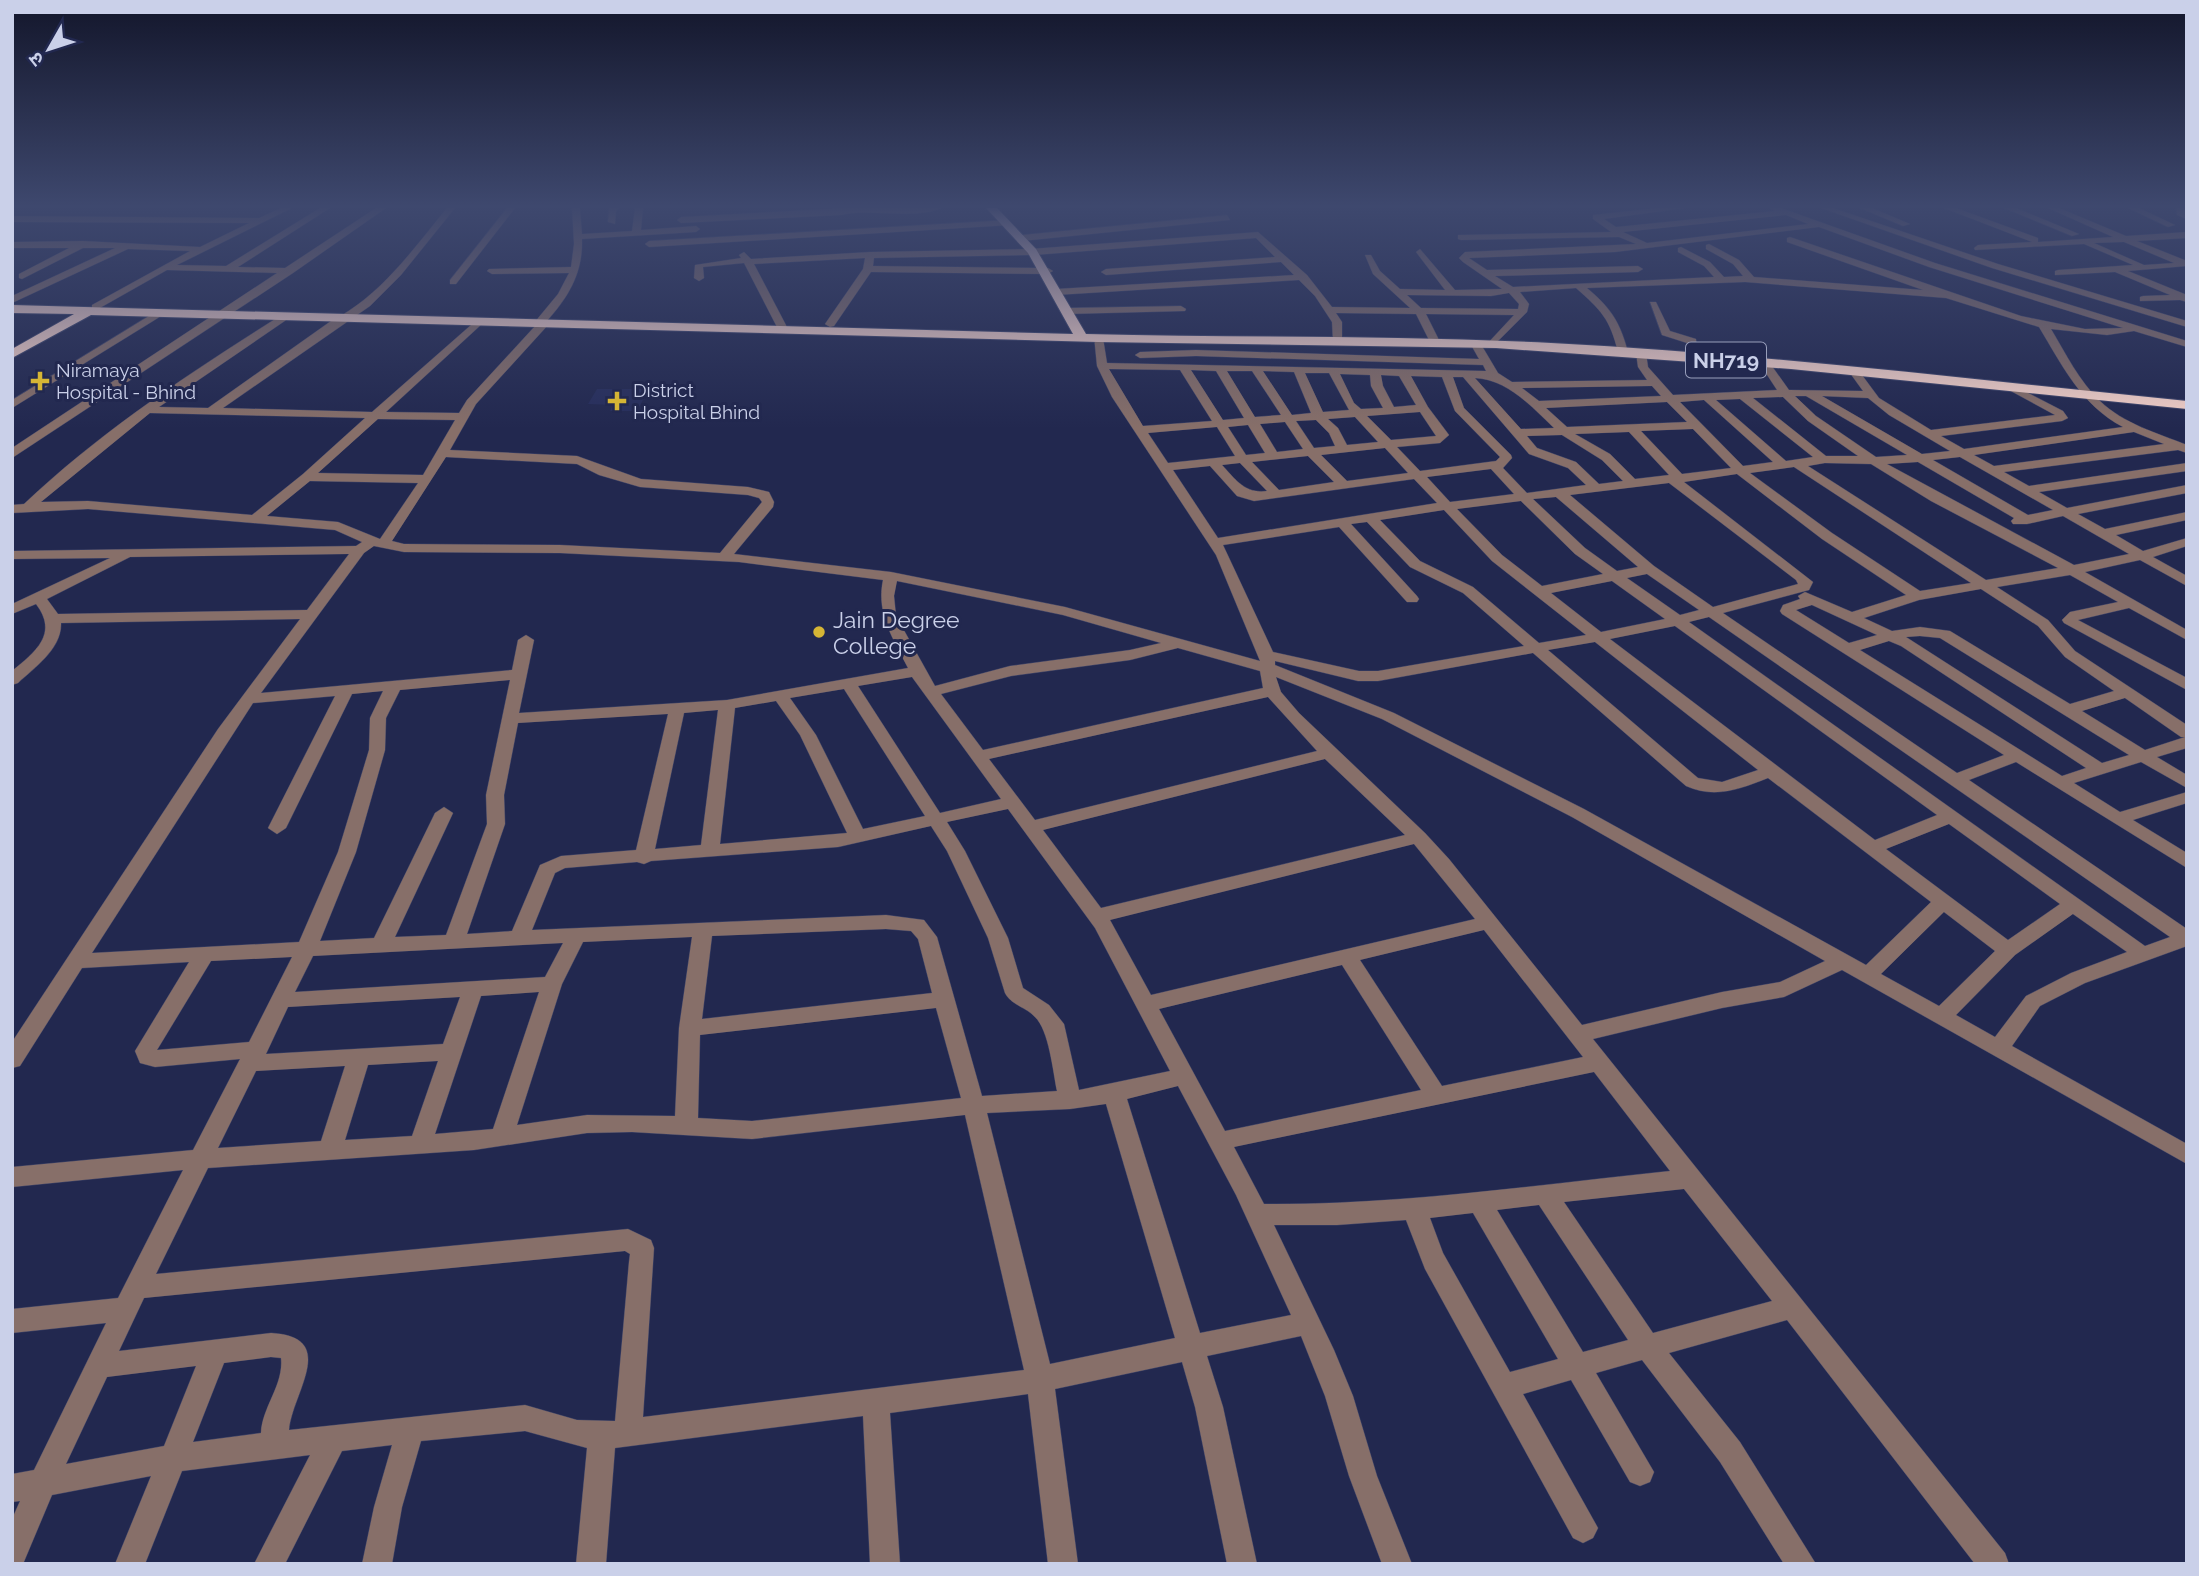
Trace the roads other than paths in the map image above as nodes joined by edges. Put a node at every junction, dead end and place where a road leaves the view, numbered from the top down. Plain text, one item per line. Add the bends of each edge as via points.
1 (59, 282) edge
2 (140, 282) edge
3 (273, 282) edge
4 (384, 282) edge
5 (572, 282) edge
6 (758, 282) edge
7 (860, 282) edge
8 (1051, 282) edge
9 (1112, 282) edge
10 (1231, 282) edge
11 (1307, 282) edge
12 (1387, 282) edge
13 (1443, 282) edge
14 (1499, 282) edge
15 (1655, 282) edge
16 (1711, 282) edge
17 (1782, 282) edge
18 (1909, 282) edge
19 (1986, 282) edge
20 (2048, 282) edge
21 (2085, 282) edge
22 (2146, 282) edge
23 (1208, 283) joint
24 (1658, 284) junction
25 (2093, 284) dead end
26 (1579, 286) junction
27 (1116, 288) junction
28 (1511, 290) junction
29 (1451, 291) junction
30 (1056, 292) junction
31 (1398, 292) junction
32 (361, 293) dead end
33 (1948, 295) junction
34 (2186, 295) edge
35 (1653, 304) dead end
36 (14, 305) edge
37 (92, 309) junction
38 (1181, 309) dead end
39 (1418, 309) junction
40 (2178, 309) dead end
41 (1329, 310) junction
42 (1068, 311) junction
43 (224, 312) junction
44 (162, 313) junction
45 (1522, 313) junction
46 (287, 316) junction
47 (344, 316) junction
48 (479, 321) junction
49 (542, 321) junction
50 (830, 324) junction
51 (2187, 324) edge
52 (2043, 325) junction
53 (781, 326) junction
54 (2137, 329) junction
55 (1079, 334) junction
56 (1264, 337) junction
57 (1098, 338) junction
58 (1194, 338) junction
59 (1334, 339) junction
60 (1435, 342) junction
61 (1475, 343) junction
62 (1492, 344) junction
63 (2187, 344) edge
64 (1623, 352) junction
65 (1641, 353) junction
66 (12, 354) edge
67 (1196, 354) junction
68 (1694, 357) junction
69 (1101, 360) junction
70 (1486, 362) junction
71 (1335, 363) junction
72 (1765, 364) junction
73 (1187, 367) junction
74 (1219, 367) junction
75 (1255, 368) junction
76 (1298, 369) junction
77 (1375, 371) junction
78 (1403, 372) junction
79 (1855, 373) junction
80 (1446, 374) junction
81 (1466, 374) junction
82 (1494, 375) junction
83 (1655, 383) junction
84 (1508, 384) junction
85 (2013, 388) junction
86 (1807, 392) junction
87 (1784, 394) junction
88 (1870, 395) junction
89 (2088, 395) junction
90 (1743, 396) junction
91 (1707, 397) junction
92 (1668, 399) junction
93 (12, 405) edge
94 (1536, 405) junction
95 (2187, 405) edge
96 (1423, 408) junction
97 (149, 410) junction
98 (1390, 410) junction
99 (210, 412) junction
100 (1357, 413) junction
101 (1318, 415) junction
102 (374, 416) junction
103 (461, 417) junction
104 (1286, 417) junction
105 (1249, 419) junction
106 (1216, 422) junction
107 (1695, 425) junction
108 (1631, 428) junction
109 (2138, 428) junction
110 (1138, 430) junction
111 (1562, 430) junction
112 (1519, 433) junction
113 (1927, 434) junction
114 (1387, 444) junction
115 (2183, 447) edge
116 (1343, 449) junction
117 (1311, 452) junction
118 (442, 453) junction
119 (1960, 453) junction
120 (12, 454) edge
121 (1273, 456) junction
122 (1918, 458) junction
123 (1243, 459) junction
124 (1824, 460) junction
125 (1877, 461) junction
126 (1213, 462) junction
127 (1499, 464) junction
128 (1791, 465) junction
129 (1163, 467) junction
130 (2187, 467) edge
131 (1990, 470) junction
132 (1739, 471) junction
133 (1415, 474) junction
134 (307, 477) junction
135 (427, 479) junction
136 (1676, 479) junction
137 (1343, 484) junction
138 (1634, 485) junction
139 (2187, 488) edge
140 (1597, 489) junction
141 (2025, 490) junction
142 (1560, 493) junction
143 (1276, 494) junction
144 (1524, 498) junction
145 (1448, 506) junction
146 (20, 507) edge
147 (2064, 512) junction
148 (2187, 516) edge
149 (1370, 517) junction
150 (256, 518) junction
151 (2027, 520) junction
152 (1341, 521) junction
153 (1991, 526) junction
154 (2103, 534) junction
155 (1216, 542) junction
156 (2187, 542) edge
157 (372, 545) junction
158 (130, 554) junction
159 (12, 555) edge
160 (2141, 556) junction
161 (723, 558) junction
162 (1649, 569) junction
163 (2072, 570) junction
164 (891, 576) junction
165 (1616, 576) junction
166 (2183, 578) edge
167 (1981, 585) junction
168 (1541, 591) junction
169 (1793, 591) junction
170 (1917, 596) junction
171 (38, 597) junction
172 (1412, 599) dead end
173 (1813, 600) junction
174 (2130, 604) junction
175 (12, 610) edge
176 (1711, 611) junction
177 (313, 614) junction
178 (1852, 617) junction
179 (53, 620) junction
180 (1676, 621) junction
181 (1893, 636) junction
182 (2187, 636) edge
183 (1598, 637) junction
184 (526, 640) dead end
185 (1181, 643) junction
186 (1537, 649) junction
187 (1846, 649) junction
188 (1267, 662) junction
189 (918, 671) junction
190 (519, 674) junction
191 (12, 680) edge
192 (849, 684) junction
193 (394, 685) junction
194 (2187, 685) edge
195 (346, 690) junction
196 (1273, 691) junction
197 (930, 692) junction
198 (2129, 692) junction
199 (781, 697) junction
200 (249, 699) junction
201 (727, 705) junction
202 (677, 708) junction
203 (2068, 710) junction
204 (510, 719) junction
205 (2187, 733) edge
206 (2187, 741) edge
207 (1330, 753) junction
208 (2020, 755) junction
209 (979, 756) junction
210 (2144, 756) junction
211 (2100, 770) junction
212 (1770, 771) junction
213 (1956, 779) junction
214 (2061, 782) junction
215 (2187, 783) edge
216 (2187, 797) edge
217 (1013, 802) junction
218 (444, 813) dead end
219 (1949, 817) junction
220 (2119, 818) junction
221 (936, 820) junction
222 (1032, 827) junction
223 (277, 828) dead end
224 (858, 837) junction
225 (1419, 837) junction
226 (1872, 848) junction
227 (710, 851) junction
228 (644, 858) junction
229 (2187, 862) edge
230 (1943, 901) junction
231 (2073, 904) junction
232 (1097, 916) junction
233 (1491, 922) junction
234 (703, 930) junction
235 (576, 936) junction
236 (519, 938) junction
237 (2186, 938) edge
238 (454, 941) junction
239 (381, 945) junction
240 (307, 948) junction
241 (2008, 950) junction
242 (205, 954) junction
243 (2143, 954) junction
244 (1347, 956) junction
245 (75, 961) junction
246 (1843, 961) junction
247 (1868, 975) junction
248 (552, 984) junction
249 (473, 989) junction
250 (944, 999) junction
251 (282, 1000) junction
252 (1148, 1004) junction
253 (1941, 1017) junction
254 (690, 1028) junction
255 (1579, 1034) junction
256 (1998, 1049) junction
257 (451, 1052) junction
258 (255, 1056) junction
259 (359, 1057) junction
260 (12, 1060) edge
261 (1601, 1062) junction
262 (1186, 1076) junction
263 (1114, 1093) junction
264 (1437, 1097) junction
265 (1070, 1100) junction
266 (974, 1106) junction
267 (686, 1128) junction
268 (502, 1137) junction
269 (1220, 1141) junction
270 (420, 1144) junction
271 (330, 1151) junction
272 (2187, 1155) edge
273 (199, 1159) junction
274 (12, 1177) edge
275 (1692, 1178) junction
276 (1545, 1194) junction
277 (1479, 1201) junction
278 (1415, 1209) junction
279 (1257, 1214) junction
280 (131, 1298) junction
281 (1793, 1307) junction
282 (12, 1321) edge
283 (1308, 1323) junction
284 (1647, 1346) junction
285 (1192, 1348) junction
286 (216, 1351) junction
287 (1577, 1365) junction
288 (98, 1366) junction
289 (1040, 1380) junction
290 (1504, 1386) junction
291 (876, 1402) junction
292 (410, 1430) junction
293 (615, 1435) junction
294 (333, 1440) junction
295 (285, 1444) junction
296 (173, 1458) junction
297 (1640, 1472) dead end
298 (43, 1482) junction
299 (12, 1488) edge
300 (1583, 1528) dead end
301 (12, 1554) edge
302 (130, 1564) edge
303 (269, 1564) edge
304 (377, 1564) edge
305 (591, 1564) edge
306 (885, 1564) edge
307 (1063, 1564) edge
308 (1242, 1564) edge
309 (1397, 1564) edge
310 (1801, 1564) edge
311 (1994, 1564) edge

1 - 36 street
2 - 37 street
3 - 43 street
4 - 47 street
5 - 49 street
6 - 53 street
7 - 50 street
8 - 30 highway
9 - 27 street
10 - 23 street
11 - 41 street
12 - 31 street
13 - 29 street
14 - 28 street
15 - 24 street
16 - 24 street
17 - 33 street
18 - 33 street
19 - 54 street
20 - 51 street
21 - 25 street
22 - 34 street
23 - 27 street
24 - 26 street
26 - 28 street
26 - 64 street via 1606,309
27 - 30 street
28 - 29 street
28 - 45 street via 1522,299
29 - 31 street
30 - 42 highway
31 - 39 street
32 - 47 street
33 - 52 street
34 - 40 street via 2139,297
35 - 68 street via 1665,333 1692,341
36 - 37 highway, NH719
37 - 43 highway, NH719
37 - 44 highway, NH719
37 - 66 highway
38 - 42 street
39 - 41 street
39 - 45 street
39 - 60 street
41 - 59 street via 1339,325
42 - 55 highway
43 - 44 highway, NH719
43 - 46 highway, NH719
43 - 47 highway, NH719
43 - 120 street
44 - 93 street
45 - 62 street
46 - 47 highway, NH719
46 - 97 street
47 - 48 highway, NH719
47 - 49 highway, NH719
47 - 99 street
48 - 49 highway, NH719
48 - 102 street
49 - 53 highway, NH719
49 - 103 street
50 - 53 highway, NH719
50 - 55 highway, NH719
52 - 54 street via 2099,332
52 - 89 street
53 - 55 highway, NH719
54 - 63 street
55 - 56 highway, NH719
55 - 57 highway, NH719
56 - 58 highway, NH719
56 - 59 highway, NH719
57 - 58 highway, NH719
57 - 69 street
58 - 67 street
59 - 60 highway, NH719
59 - 71 street
60 - 61 highway, NH719
61 - 62 highway, NH719
61 - 70 street
62 - 64 highway, NH719
64 - 65 highway, NH719
65 - 68 highway, NH719
65 - 83 street via 1643,367
67 - 69 street
67 - 71 street
67 - 73 street
68 - 72 highway, NH719
69 - 73 street
69 - 110 street
70 - 71 street
70 - 82 street
71 - 76 street
71 - 77 street
71 - 100 street via 1346,398
72 - 79 highway, NH719
72 - 87 street
73 - 74 street
73 - 106 street
74 - 75 street
74 - 105 street
75 - 76 street
75 - 104 street
76 - 101 street
77 - 78 street
77 - 98 street via 1377,386
78 - 80 street
78 - 96 street
79 - 85 highway, NH719
79 - 88 street
80 - 81 street
80 - 127 street via 1459,409 1505,454
81 - 82 street
81 - 112 street
82 - 84 street
83 - 84 street
83 - 92 street
84 - 94 street
85 - 89 highway, NH719
85 - 113 street via 2062,418
86 - 87 street
86 - 88 street
86 - 122 street
87 - 90 street
87 - 125 street
88 - 113 street
89 - 95 highway, NH719
89 - 109 street
90 - 91 street
90 - 124 street
91 - 92 street
91 - 128 street
92 - 94 street
92 - 107 street
94 - 111 street
96 - 98 street
96 - 114 street via 1443,437
97 - 99 street
97 - 146 street
98 - 100 street
99 - 102 street
100 - 101 street
100 - 114 street
101 - 104 street
101 - 116 street
102 - 103 street
102 - 134 street
103 - 118 street
104 - 105 street
104 - 117 street
105 - 106 street
105 - 121 street
106 - 110 street
106 - 123 street
107 - 108 street
107 - 132 street
108 - 111 street
108 - 136 street
109 - 115 street
109 - 119 street
110 - 129 street
111 - 112 street
111 - 138 street via 1606,457
112 - 140 street via 1533,451 1572,466
113 - 119 street
114 - 116 street
114 - 133 street
115 - 131 street
116 - 117 street
117 - 121 street
117 - 137 street
118 - 135 street
118 - 161 street via 577,460 640,483 764,495 766,508
119 - 122 street
119 - 131 street
121 - 123 street
122 - 125 street
122 - 151 street
123 - 126 street
123 - 143 street
124 - 125 street
124 - 128 street
125 - 153 street
126 - 129 street
126 - 143 street via 1245,496
127 - 133 street
127 - 144 street via 1497,469
128 - 132 street
128 - 167 street
129 - 155 street
130 - 141 street
131 - 141 street
132 - 136 street
132 - 170 street
133 - 137 street
133 - 145 street
134 - 135 street
134 - 150 street
135 - 157 street
136 - 138 street
136 - 169 street via 1806,582
137 - 143 street
138 - 140 street
139 - 147 street
140 - 142 street
141 - 147 street
142 - 144 street
142 - 162 street
144 - 145 street
144 - 165 street via 1567,540
145 - 149 street
145 - 168 street via 1486,548
146 - 150 street via 88,505
147 - 151 street
147 - 154 street
148 - 154 street
149 - 152 street
149 - 186 street via 1415,564 1468,590
150 - 157 street via 338,526
151 - 153 street
152 - 155 street
152 - 172 street
153 - 163 street
154 - 160 street
155 - 188 street
156 - 160 street
157 - 158 street
157 - 161 street
157 - 177 street
158 - 159 street
158 - 171 street
160 - 163 street
160 - 166 street
161 - 164 street
162 - 165 street
162 - 176 street
163 - 167 street
163 - 174 street
164 - 185 street via 1065,611
164 - 189 street via 889,616
165 - 168 street
165 - 180 street
167 - 170 street
167 - 198 street via 2043,623 2070,654
168 - 183 street
169 - 173 street
169 - 176 street
170 - 178 street
171 - 175 street
171 - 179 street
173 - 178 street
173 - 187 street via 1787,611
174 - 182 street
174 - 194 street via 2069,620
176 - 180 street
176 - 213 street
177 - 179 street
177 - 200 street
178 - 181 street
179 - 191 street via 52,636
180 - 183 street
180 - 219 street
181 - 187 street
181 - 203 street via 1920,630 1945,634
181 - 211 street
183 - 186 street
183 - 212 street
184 - 190 street
185 - 188 street
185 - 197 street via 1130,655 1010,670
186 - 188 street via 1378,676 1358,676 1316,664
186 - 212 street via 1692,782 1724,788
187 - 208 street
188 - 196 street
188 - 246 street via 1453,748
189 - 192 street
189 - 197 street
190 - 193 street
190 - 204 street
192 - 199 street
192 - 221 street
193 - 195 street
193 - 240 street via 378,718 377,750 347,852
195 - 200 street
195 - 223 street
196 - 207 street
196 - 209 street
197 - 209 street
198 - 203 street
198 - 205 street
199 - 201 street
199 - 224 street via 808,735
200 - 245 street
201 - 202 street
201 - 227 street
202 - 204 street
202 - 228 street
203 - 210 street
204 - 238 street via 495,794 496,824
206 - 210 street
207 - 222 street
207 - 225 street
208 - 213 street
208 - 214 street
209 - 217 street
210 - 211 street
210 - 215 street
211 - 214 street
212 - 226 street
213 - 237 street
214 - 220 street
216 - 220 street
217 - 221 street
217 - 222 street
218 - 239 street
219 - 226 street
219 - 231 street
220 - 229 street
221 - 224 street
221 - 265 street via 998,938 1011,985 1053,1024
222 - 232 street
224 - 227 street
225 - 232 street
225 - 233 street
226 - 230 street
227 - 228 street
228 - 236 street via 552,864 542,877
230 - 241 street
230 - 247 street
231 - 241 street
231 - 243 street
232 - 252 street
233 - 244 street
233 - 255 street
234 - 235 street
234 - 250 street via 886,922 917,925 927,937
234 - 254 street
235 - 236 street
235 - 248 street
236 - 238 street
237 - 243 street
238 - 239 street
239 - 240 street
240 - 242 street
240 - 251 street
241 - 253 street
242 - 245 street
242 - 258 street via 151,1040 148,1057
243 - 256 street via 2033,1001
244 - 252 street
244 - 264 street
245 - 260 street
246 - 247 street
246 - 255 street via 1784,989
247 - 253 street
248 - 249 street
248 - 268 street
249 - 251 street
249 - 257 street
250 - 254 street
250 - 266 street
251 - 258 street
252 - 262 street
253 - 256 street
254 - 267 street
255 - 261 street
256 - 272 street
257 - 259 street
257 - 270 street
258 - 259 street
258 - 273 street
259 - 271 street
261 - 264 street
261 - 275 street
262 - 263 street
262 - 269 street
263 - 265 street
263 - 285 street
264 - 269 street
265 - 266 street
266 - 267 street via 752,1130
266 - 289 street
267 - 268 street via 599,1124
268 - 270 street
269 - 279 street
270 - 271 street
271 - 273 street
273 - 274 street
273 - 280 street
275 - 276 street
275 - 281 street
276 - 277 street
276 - 284 street
277 - 278 street
277 - 287 street
278 - 279 street via 1337,1215
278 - 290 street via 1425,1242
279 - 283 street
280 - 282 street
280 - 288 street
280 - 293 street via 628,1240 642,1248 642,1262
281 - 284 street
281 - 311 street
283 - 285 street
283 - 309 street via 1339,1396
284 - 287 street
284 - 310 street via 1730,1452
285 - 289 street
285 - 308 street via 1220,1449
286 - 288 street
286 - 295 street via 271,1345 293,1351 296,1370 274,1425 275,1437
286 - 296 street
287 - 290 street
287 - 297 street
288 - 298 street
289 - 291 street
289 - 307 street
290 - 300 street
291 - 293 street
291 - 306 street
292 - 293 street via 525,1418 577,1434
292 - 294 street
292 - 304 street
293 - 305 street
294 - 295 street
294 - 303 street
295 - 296 street
296 - 298 street
296 - 302 street
298 - 299 street
298 - 301 street

